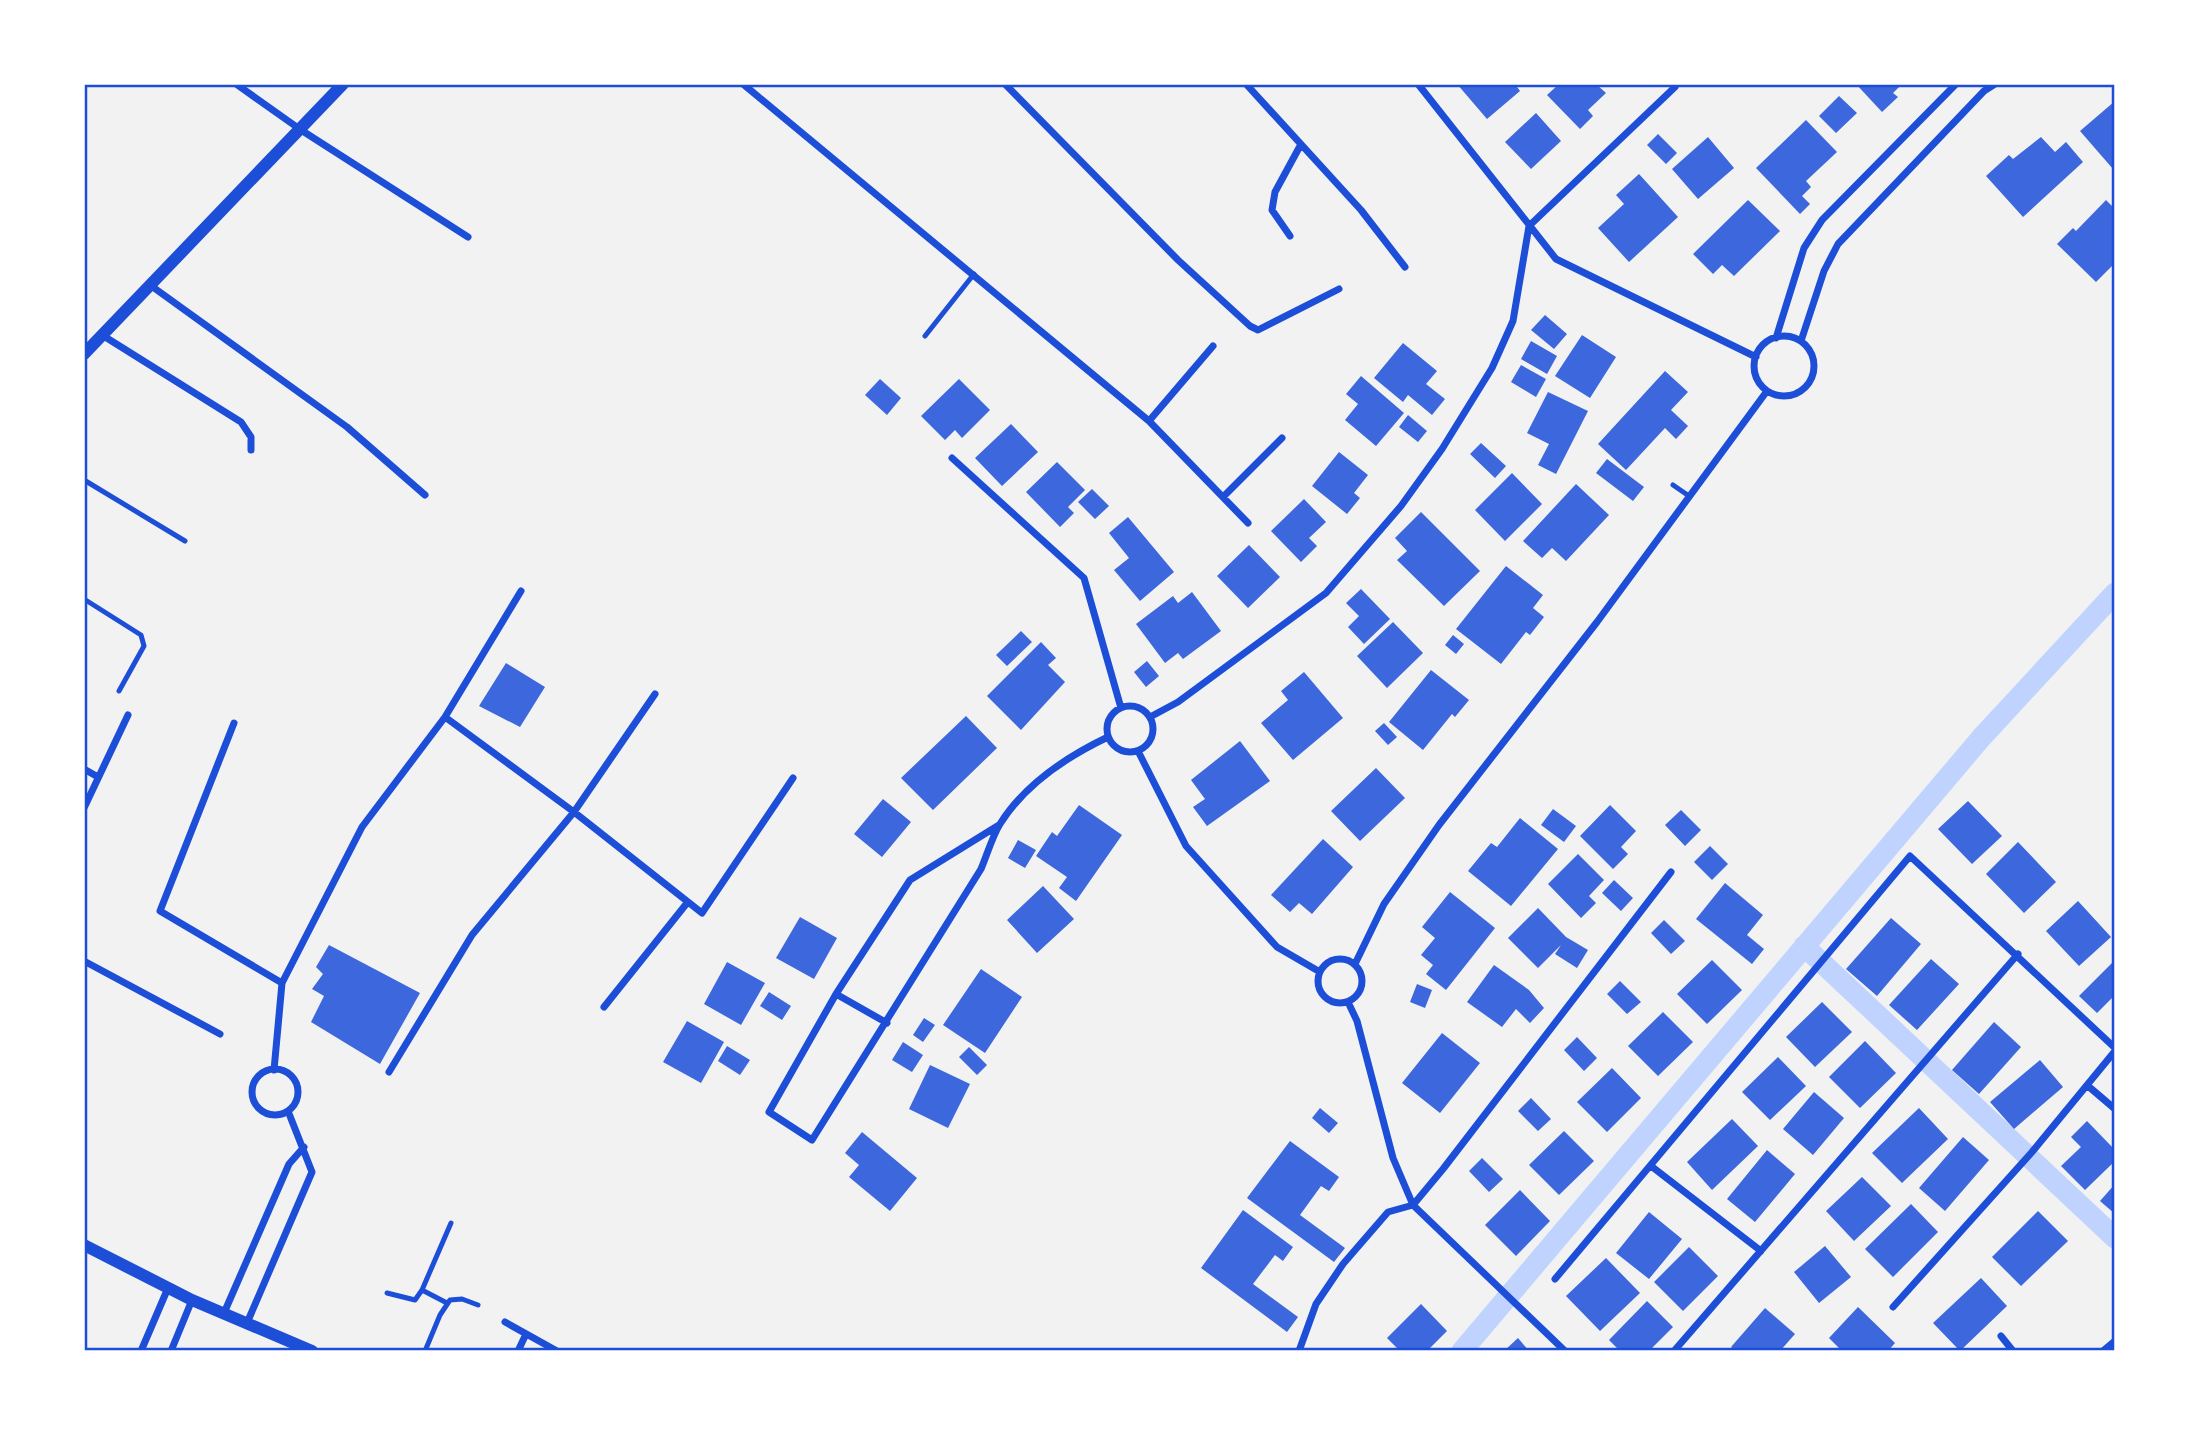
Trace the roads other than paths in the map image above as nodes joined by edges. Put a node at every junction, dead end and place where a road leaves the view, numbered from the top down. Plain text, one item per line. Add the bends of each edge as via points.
1 (236, 84) edge
2 (343, 84) edge
3 (743, 84) edge
4 (1005, 84) edge
5 (1246, 84) edge
6 (1418, 84) edge
7 (1956, 84) edge
8 (1995, 84) edge
9 (1675, 87) dead end
10 (301, 130) junction
11 (1300, 146) junction
12 (1529, 226) junction
13 (1290, 236) dead end
14 (468, 237) dead end
15 (1405, 267) dead end
16 (974, 274) junction
17 (150, 285) junction
18 (1339, 289) dead end
19 (102, 335) junction
20 (925, 336) dead end
21 (1776, 338) junction
22 (1801, 341) junction
23 (1213, 346) dead end
24 (84, 354) edge
25 (1756, 357) junction
26 (1767, 391) junction
27 (1149, 421) junction
28 (1282, 438) dead end
29 (251, 450) dead end
30 (952, 458) dead end
31 (84, 480) edge
32 (1673, 485) dead end
33 (425, 495) dead end
34 (1689, 496) junction
35 (1223, 497) junction
36 (1248, 523) dead end
37 (185, 541) dead end
38 (521, 591) dead end
39 (84, 599) edge
40 (119, 691) dead end
41 (655, 694) dead end
42 (1121, 708) junction
43 (128, 715) dead end
44 (445, 717) junction
45 (1150, 717) junction
46 (234, 723) dead end
47 (1108, 737) junction
48 (1138, 751) junction
49 (84, 769) edge
50 (98, 777) junction
51 (793, 778) dead end
52 (84, 808) edge
53 (574, 812) junction
54 (999, 825) junction
55 (1671, 872) dead end
56 (687, 903) junction
57 (2018, 954) junction
58 (84, 961) edge
59 (1354, 964) junction
60 (1320, 972) junction
61 (282, 983) junction
62 (836, 994) junction
63 (1348, 1002) junction
64 (604, 1007) dead end
65 (887, 1023) junction
66 (220, 1034) dead end
67 (2115, 1049) edge
68 (274, 1070) junction
69 (389, 1072) dead end
70 (2088, 1086) junction
71 (2115, 1109) edge
72 (288, 1111) junction
73 (304, 1147) junction
74 (1651, 1166) junction
75 (1413, 1205) junction
76 (451, 1223) dead end
77 (84, 1245) edge
78 (1761, 1251) junction
79 (1555, 1279) dead end
80 (168, 1288) junction
81 (422, 1290) junction
82 (387, 1293) dead end
83 (192, 1300) junction
84 (447, 1303) junction
85 (478, 1305) dead end
86 (1893, 1307) dead end
87 (225, 1313) junction
88 (505, 1322) dead end
89 (247, 1323) junction
90 (526, 1334) junction
91 (2001, 1336) dead end
92 (2115, 1341) edge
93 (141, 1351) edge
94 (171, 1351) edge
95 (312, 1351) edge
96 (425, 1351) edge
97 (518, 1351) edge
98 (557, 1351) edge
99 (1299, 1351) edge
100 (1565, 1351) edge
101 (1674, 1351) edge
102 (2013, 1351) edge
103 (2103, 1351) edge

1 - 10 street
2 - 10 street
3 - 16 street
4 - 18 street via 1250,326 1258,330
5 - 11 street
6 - 12 street
7 - 21 street via 1822,220 1804,247
8 - 22 street via 1838,244
9 - 12 street
10 - 14 street
10 - 17 street
11 - 13 street via 1275,192 1272,210
11 - 15 street via 1316,159
12 - 25 street via 1556,259
12 - 45 street via 1513,321 1492,368 1401,506 1326,593 1178,702
16 - 20 lane
16 - 27 street
17 - 19 street
17 - 33 street via 347,427
19 - 24 street
19 - 29 street via 241,422 251,437
21 - 22 street
21 - 25 street via 1764,344
22 - 26 street via 1814,359 1810,382 1792,395
23 - 27 street
25 - 26 street via 1755,373
26 - 34 street
27 - 35 street
28 - 35 street
30 - 42 street via 1084,578
31 - 37 lane
32 - 34 lane
34 - 59 street via 1439,825 1384,904
35 - 36 street
38 - 44 street
39 - 40 lane via 141,635 144,646
41 - 53 street
42 - 45 street via 1139,708
42 - 47 street via 1108,722
43 - 50 street
44 - 53 street
44 - 61 street via 362,827
45 - 48 street via 1152,737
46 - 61 street via 160,911
47 - 48 street via 1123,752
47 - 54 street via 1075,752 1051,770
48 - 60 street via 1186,846 1277,947
49 - 50 street
50 - 52 street
51 - 56 street via 702,913
53 - 56 street
53 - 69 street via 472,935
54 - 62 street via 910,880
54 - 65 street via 981,869
55 - 75 street
56 - 64 street
57 - 67 street
57 - 74 street via 1910,856
57 - 78 street
58 - 66 street
59 - 60 street via 1334,960
59 - 63 street via 1362,985
60 - 63 street via 1322,995 1334,1002
61 - 68 street
62 - 65 street
62 - 65 street via 769,1112 812,1140
63 - 75 street via 1393,1158
67 - 70 street
68 - 72 street via 288,1073 297,1085 297,1100
68 - 72 street via 255,1082 255,1104 266,1114
70 - 71 street
70 - 86 street
72 - 73 street
73 - 87 street via 289,1164
73 - 89 street via 312,1172
74 - 78 street
74 - 79 street
75 - 99 street via 1388,1212 1343,1264 1316,1304
75 - 100 street
76 - 81 lane
77 - 80 street
78 - 101 street
80 - 83 street
80 - 93 street
81 - 82 lane via 415,1300
81 - 84 lane
83 - 87 street
83 - 94 street
84 - 85 lane via 461,1299
84 - 96 lane
87 - 89 street
88 - 90 street
89 - 95 street
90 - 97 street
90 - 98 street
91 - 102 street
92 - 103 street

